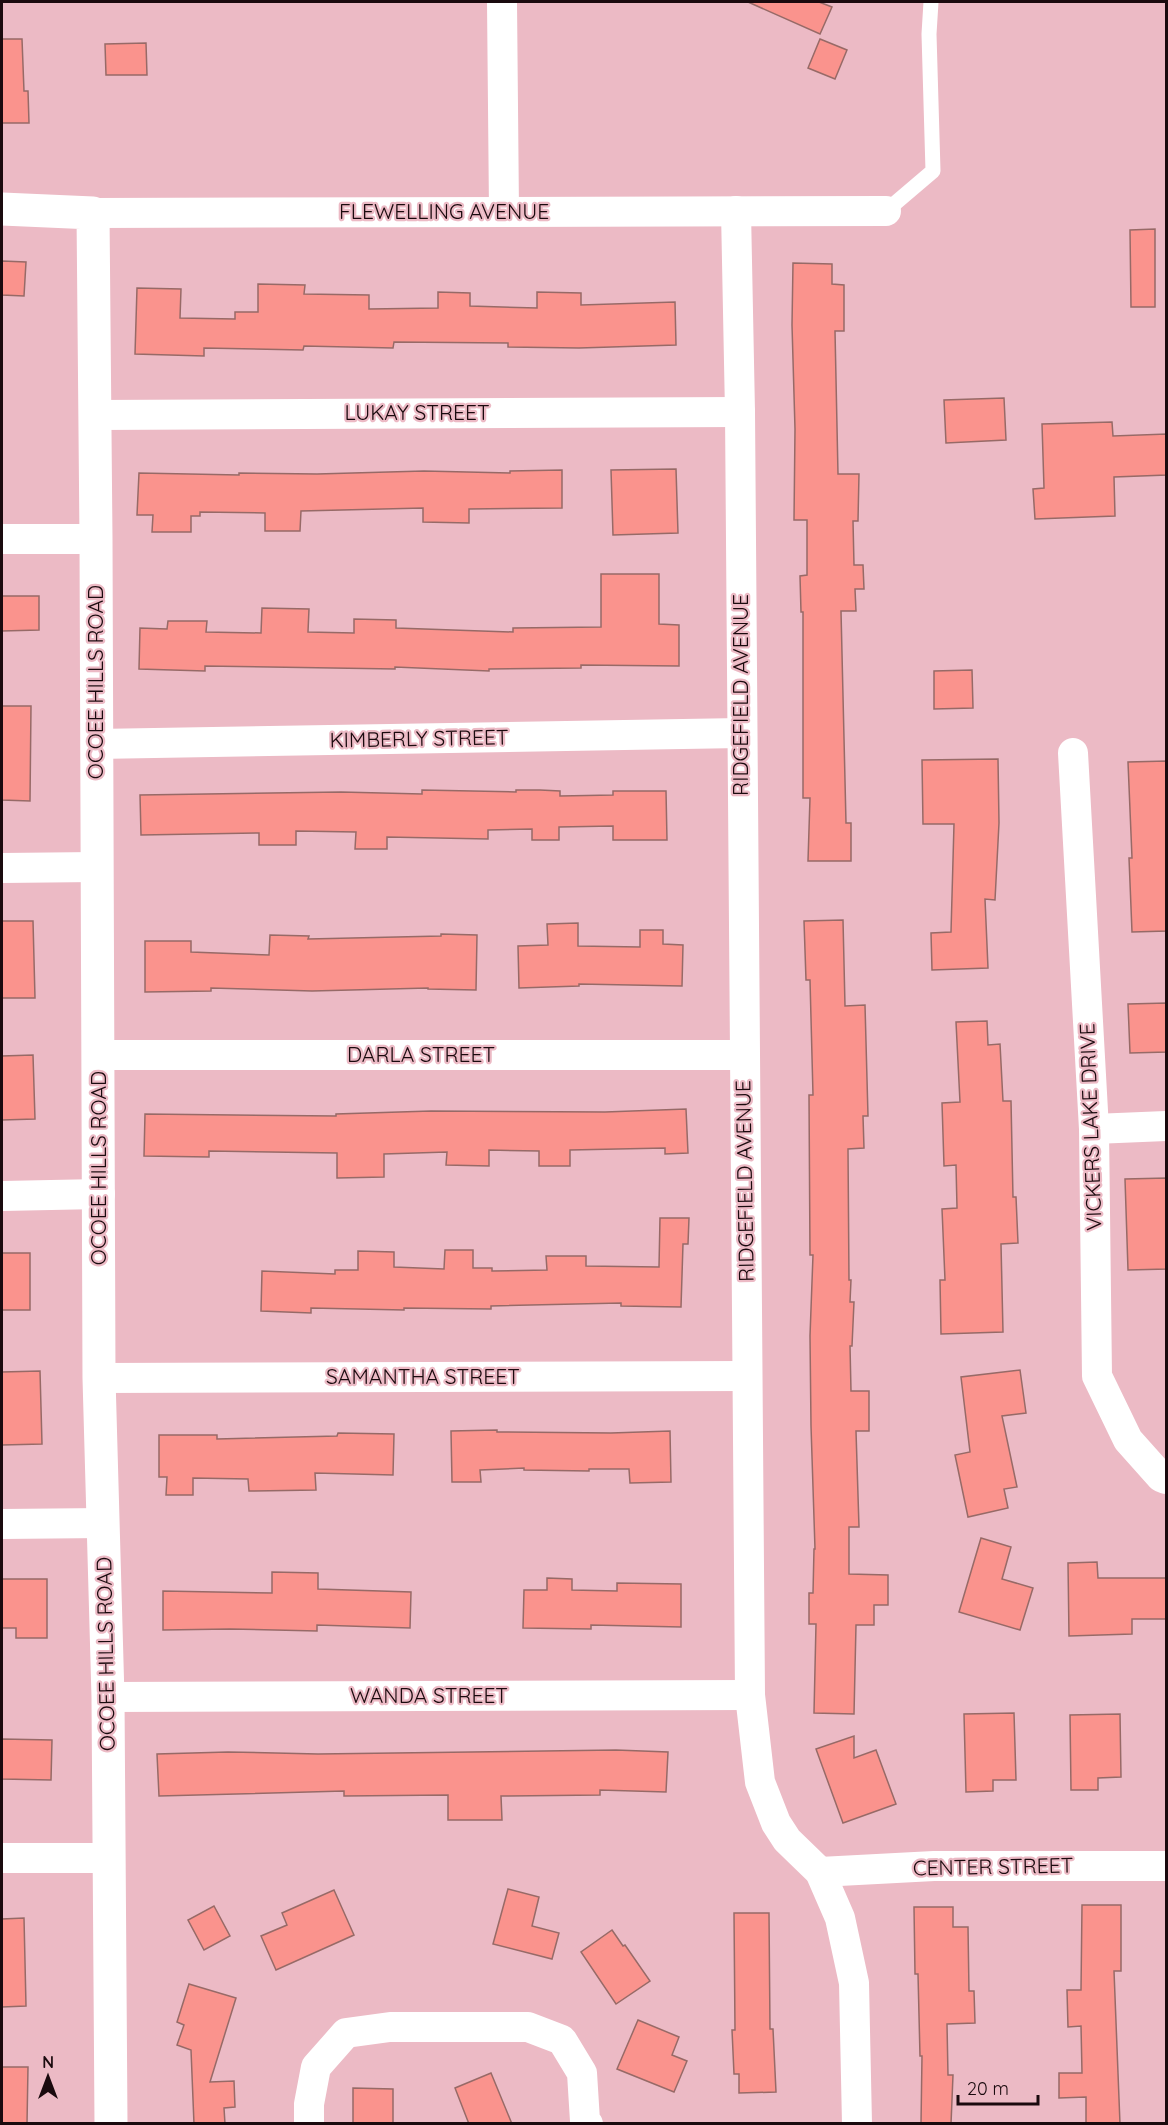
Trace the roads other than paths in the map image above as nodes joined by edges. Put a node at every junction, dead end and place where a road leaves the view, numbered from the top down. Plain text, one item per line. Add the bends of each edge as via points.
1 (502, 2) edge
2 (931, 2) edge
3 (2, 209) edge
4 (736, 211) junction
5 (886, 211) joint
6 (504, 212) junction
7 (93, 213) junction
8 (740, 412) junction
9 (95, 415) junction
10 (2, 539) edge
11 (96, 539) junction
12 (741, 734) junction
13 (96, 744) junction
14 (1073, 753) dead end
15 (96, 867) junction
16 (2, 868) edge
17 (98, 1055) junction
18 (744, 1055) junction
19 (1167, 1126) edge
20 (1094, 1129) junction
21 (100, 1194) junction
22 (2, 1196) edge
23 (747, 1376) junction
24 (99, 1378) junction
25 (1167, 1479) edge
26 (104, 1523) junction
27 (2, 1524) edge
28 (750, 1695) junction
29 (108, 1697) junction
30 (2, 1858) edge
31 (109, 1858) junction
32 (1167, 1866) edge
33 (820, 1872) junction
34 (111, 2124) edge
35 (309, 2124) edge
36 (588, 2124) edge
37 (857, 2124) edge

1 - 6 street
2 - 5 lane via 933,171
3 - 7 street, FLEWELLING AVENUE
4 - 5 street, FLEWELLING AVENUE
4 - 6 street, FLEWELLING AVENUE
4 - 8 street, RIDGEFIELD AVENUE
6 - 7 street, FLEWELLING AVENUE
7 - 9 street, OCOEE HILLS ROAD
8 - 9 street, LUKAY STREET
8 - 12 street, RIDGEFIELD AVENUE
9 - 11 street, OCOEE HILLS ROAD
10 - 11 street
11 - 13 street, OCOEE HILLS ROAD
12 - 13 street, KIMBERLY STREET
12 - 18 street, RIDGEFIELD AVENUE
13 - 15 street, OCOEE HILLS ROAD
14 - 20 street, VICKERS LAKE DRIVE
15 - 16 street
15 - 17 street, OCOEE HILLS ROAD
17 - 18 street, DARLA STREET
17 - 21 street, OCOEE HILLS ROAD
18 - 23 street, RIDGEFIELD AVENUE
19 - 20 street
20 - 25 street, VICKERS LAKE DRIVE via 1097,1376 1128,1440
21 - 22 street
21 - 24 street, OCOEE HILLS ROAD
23 - 24 street, SAMANTHA STREET
23 - 28 street, RIDGEFIELD AVENUE
24 - 26 street, OCOEE HILLS ROAD
26 - 27 street
26 - 29 street, OCOEE HILLS ROAD
28 - 29 street, WANDA STREET
28 - 33 street, RIDGEFIELD AVENUE via 760,1782 776,1823 787,1840
29 - 31 street, OCOEE HILLS ROAD
30 - 31 street
31 - 34 street, OCOEE HILLS ROAD
32 - 33 street, CENTER STREET via 934,1866
33 - 37 street, RIDGEFIELD AVENUE via 840,1918 854,1983
35 - 36 street via 316,2067 346,2033 390,2027 528,2027 562,2040 582,2073

